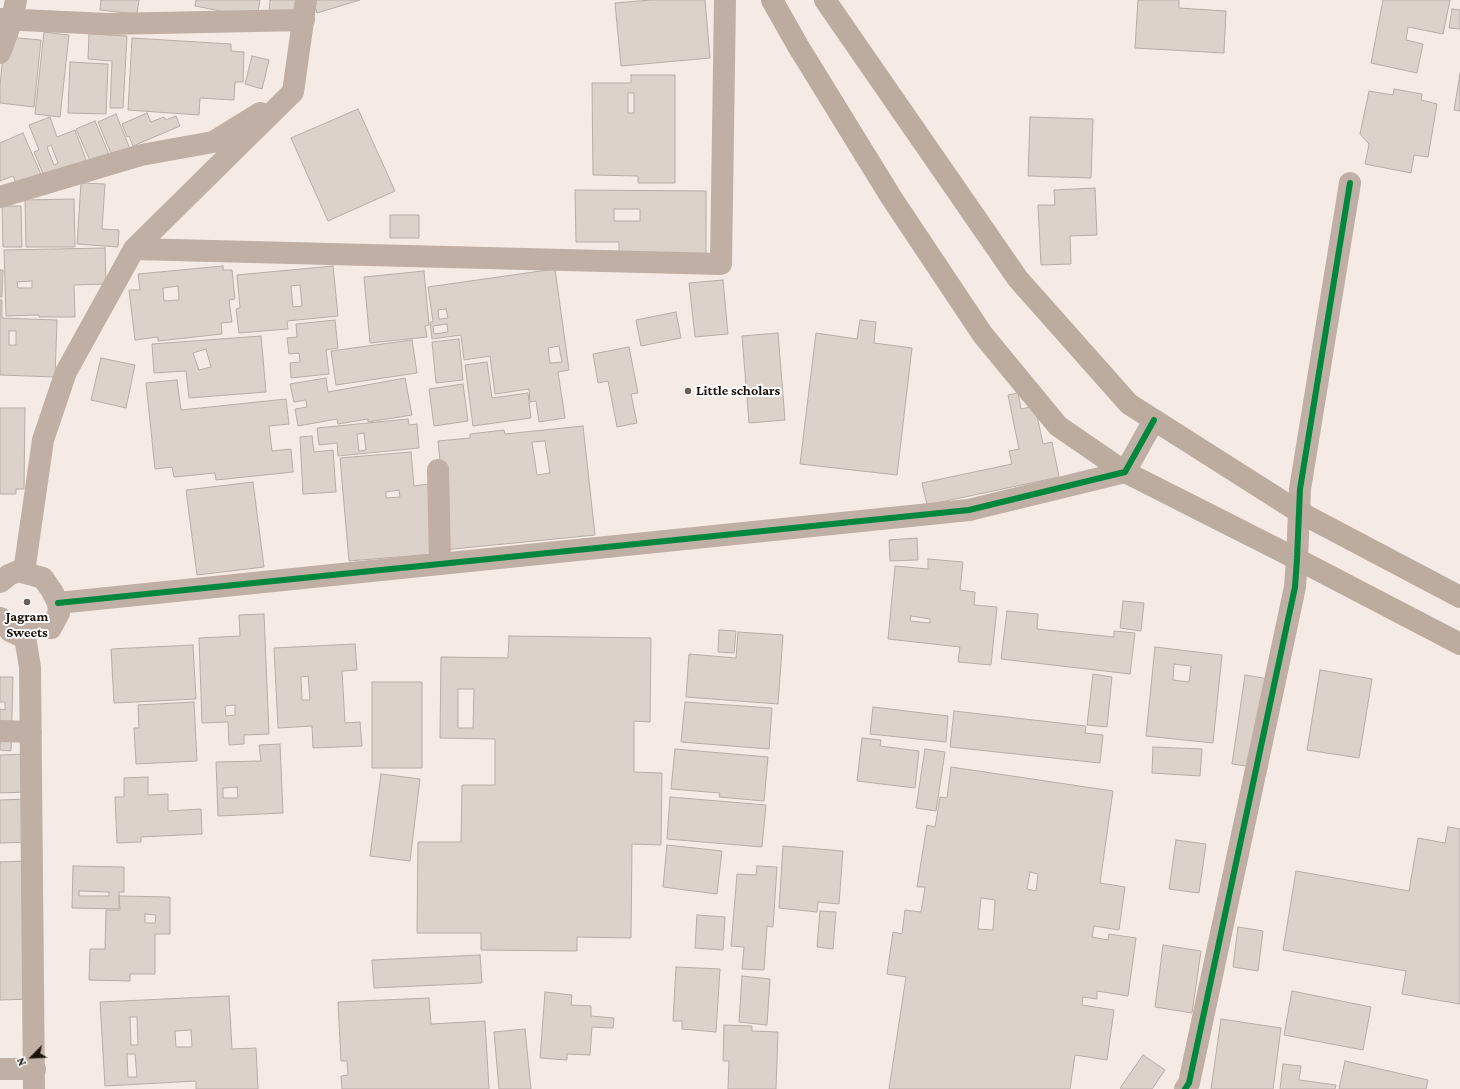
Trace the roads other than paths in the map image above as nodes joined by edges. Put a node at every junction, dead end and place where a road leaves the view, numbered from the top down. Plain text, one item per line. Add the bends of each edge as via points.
1 (726, 0) edge
2 (772, 0) edge
3 (825, 0) edge
4 (305, 10) edge
5 (9, 13) edge
6 (0, 53) edge
7 (293, 92) junction
8 (1350, 182) dead end
9 (0, 197) edge
10 (134, 250) junction
11 (1154, 420) junction
12 (438, 470) dead end
13 (1125, 472) junction
14 (1299, 512) junction
15 (1298, 559) junction
16 (440, 564) junction
17 (24, 572) junction
18 (0, 582) edge
19 (1460, 597) edge
20 (58, 603) junction
21 (0, 618) edge
22 (23, 625) junction
23 (1460, 644) edge
24 (0, 731) edge
25 (31, 732) junction
26 (0, 1069) edge
27 (34, 1079) edge
28 (1185, 1089) edge

1 - 10 street via 721,264
2 - 13 main road via 891,197 983,335 1058,426
3 - 11 main road via 1018,279 1129,404
4 - 5 street via 107,24
4 - 7 street
5 - 6 street
7 - 9 street via 213,142 141,155
7 - 10 street
8 - 14 street via 1300,489
10 - 17 street via 66,372 45,432
11 - 13 street
11 - 14 main road
12 - 16 street
13 - 15 main road
13 - 16 street via 970,510
14 - 15 street
14 - 19 main road
15 - 23 main road
15 - 28 street via 1293,595 1191,1075
16 - 20 street
17 - 18 street via 18,571
17 - 20 street via 43,578
20 - 22 street via 59,613 51,628
21 - 22 street via 10,631 23,636
22 - 25 street via 30,667
24 - 25 street
25 - 27 street
26 - 27 street

